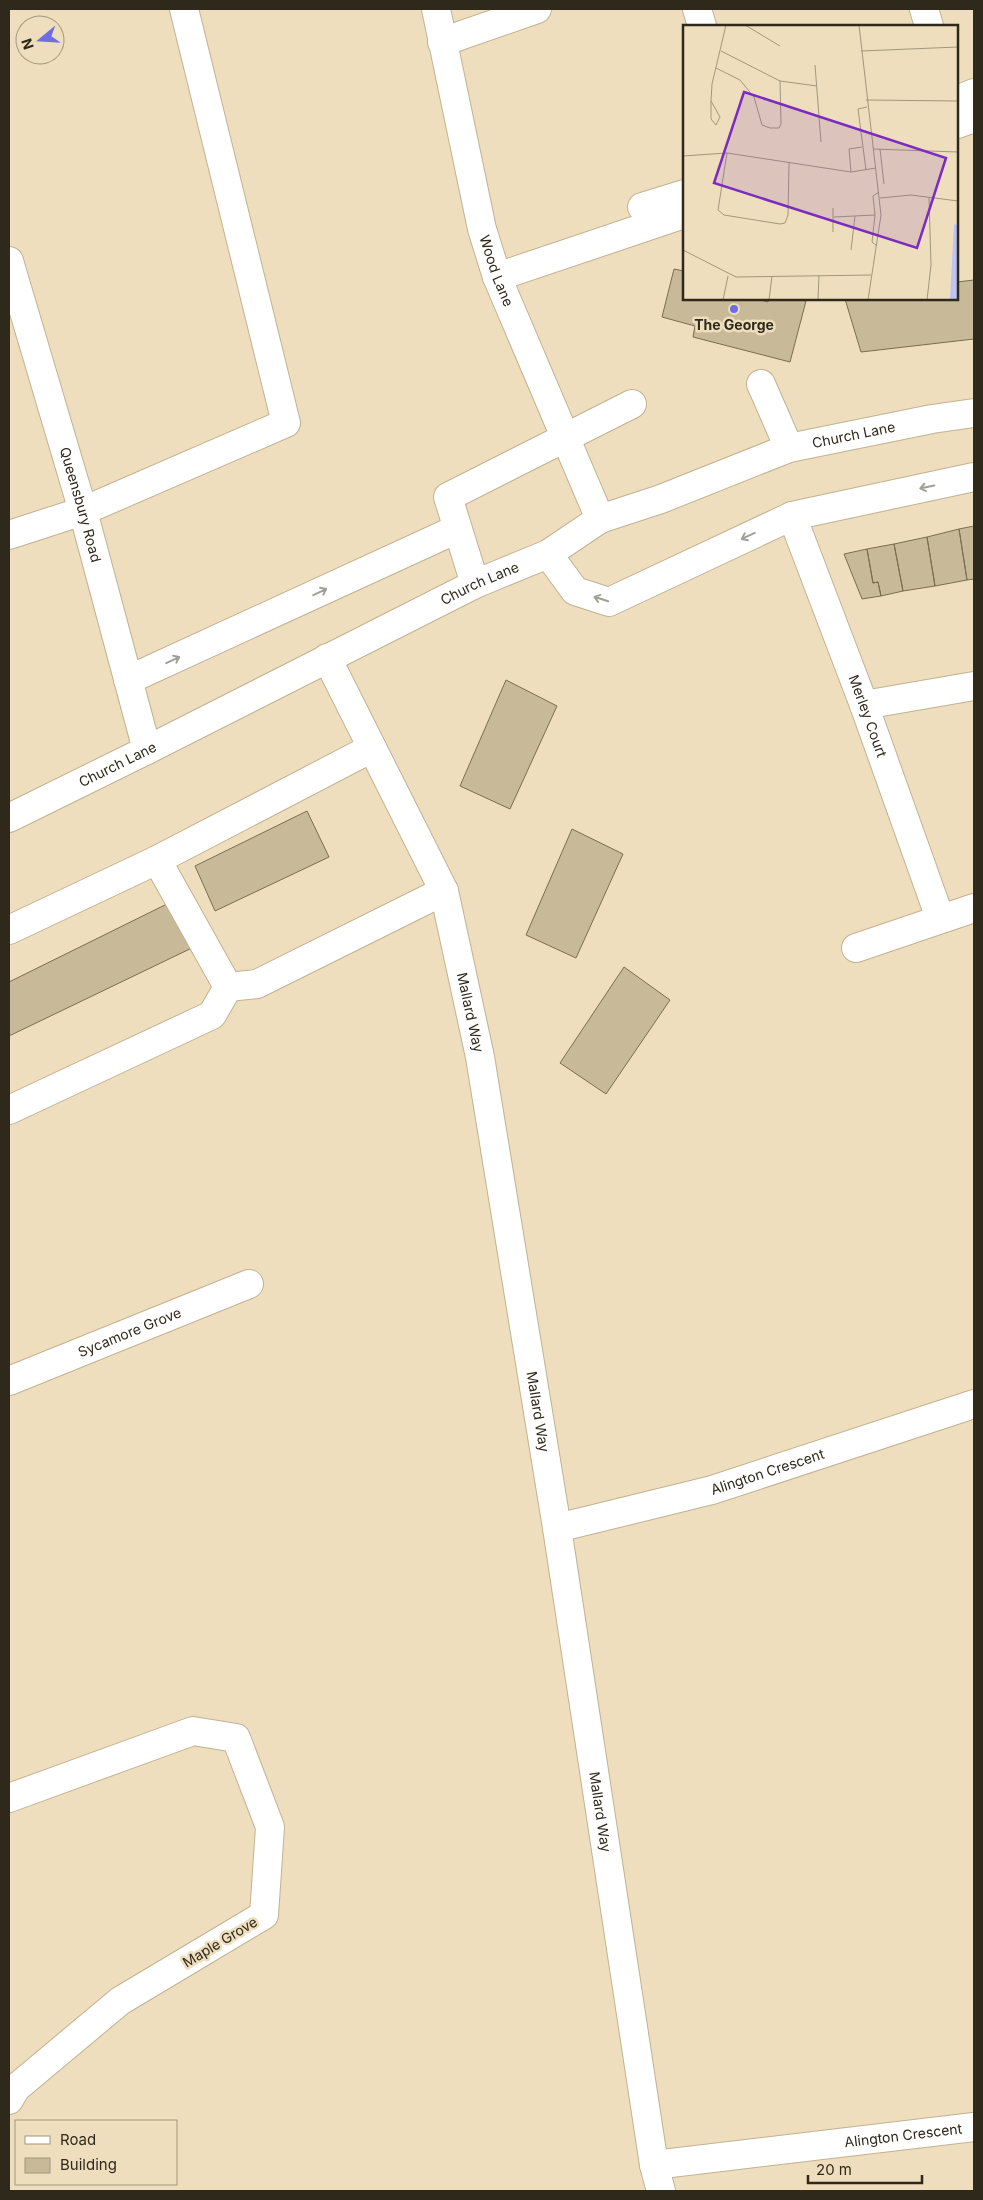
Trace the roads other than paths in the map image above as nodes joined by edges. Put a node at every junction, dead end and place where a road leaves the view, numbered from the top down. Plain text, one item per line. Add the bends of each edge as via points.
1 (184, 9) edge
2 (436, 9) edge
3 (537, 9) edge
4 (697, 9) edge
5 (924, 9) edge
6 (702, 25) edge
7 (929, 25) edge
8 (442, 42) junction
9 (974, 93) edge
10 (958, 100) edge
11 (974, 118) edge
12 (958, 124) edge
13 (683, 194) edge
14 (642, 207) dead end
15 (683, 214) edge
16 (9, 261) edge
17 (497, 277) junction
18 (761, 384) dead end
19 (632, 404) dead end
20 (974, 413) edge
21 (565, 439) junction
22 (789, 448) junction
23 (974, 477) edge
24 (83, 511) junction
25 (792, 516) junction
26 (600, 519) junction
27 (458, 529) junction
28 (9, 535) edge
29 (548, 554) junction
30 (475, 584) junction
31 (327, 658) junction
32 (128, 680) junction
33 (974, 686) edge
34 (864, 705) junction
35 (372, 748) junction
36 (147, 750) junction
37 (9, 818) edge
38 (157, 860) junction
39 (444, 891) junction
40 (974, 908) edge
41 (940, 918) junction
42 (9, 930) edge
43 (856, 948) dead end
44 (228, 986) junction
45 (9, 1110) edge
46 (249, 1284) dead end
47 (9, 1381) edge
48 (974, 1404) edge
49 (557, 1528) junction
50 (9, 1798) edge
51 (9, 2100) edge
52 (974, 2127) edge
53 (654, 2165) junction
54 (662, 2191) edge

1 - 24 street via 286,423
2 - 8 street, Wood Lane
3 - 8 street
4 - 6 street
5 - 7 street
8 - 17 street, Wood Lane via 482,228
9 - 10 street
11 - 12 street
13 - 14 street
15 - 17 street
16 - 24 street, Queensbury Road
17 - 21 street, Wood Lane
18 - 22 street
19 - 21 street
20 - 22 street, Church Lane
21 - 26 street, Wood Lane
21 - 27 street via 448,497
22 - 26 street, Church Lane via 661,499
23 -> 25 street
24 - 28 street
24 - 32 street, Queensbury Road
25 -> 29 street via 609,602 575,591
25 - 34 street, Merley Court
26 - 29 street, Church Lane
27 - 30 street
32 -> 27 street
29 - 30 street, Church Lane
30 - 31 street, Church Lane
31 - 35 street, Mallard Way
31 - 36 street, Church Lane
32 - 36 street, Queensbury Road
33 - 34 street
34 - 41 street, Merley Court
35 - 38 street
35 - 39 street, Mallard Way
36 - 37 street, Church Lane
38 - 42 street
38 - 44 street
39 - 44 street via 257,984
39 - 49 street, Mallard Way via 480,1057
40 - 41 street
41 - 43 street
44 - 45 street via 212,1015
46 - 47 street, Sycamore Grove
48 - 49 street, Alington Crescent via 712,1490
49 - 53 street, Mallard Way
50 - 51 street, Maple Grove via 193,1731 236,1738 270,1827 264,1915 120,2001 16,2088
52 - 53 street, Alington Crescent
53 - 54 street, Mallard Way

